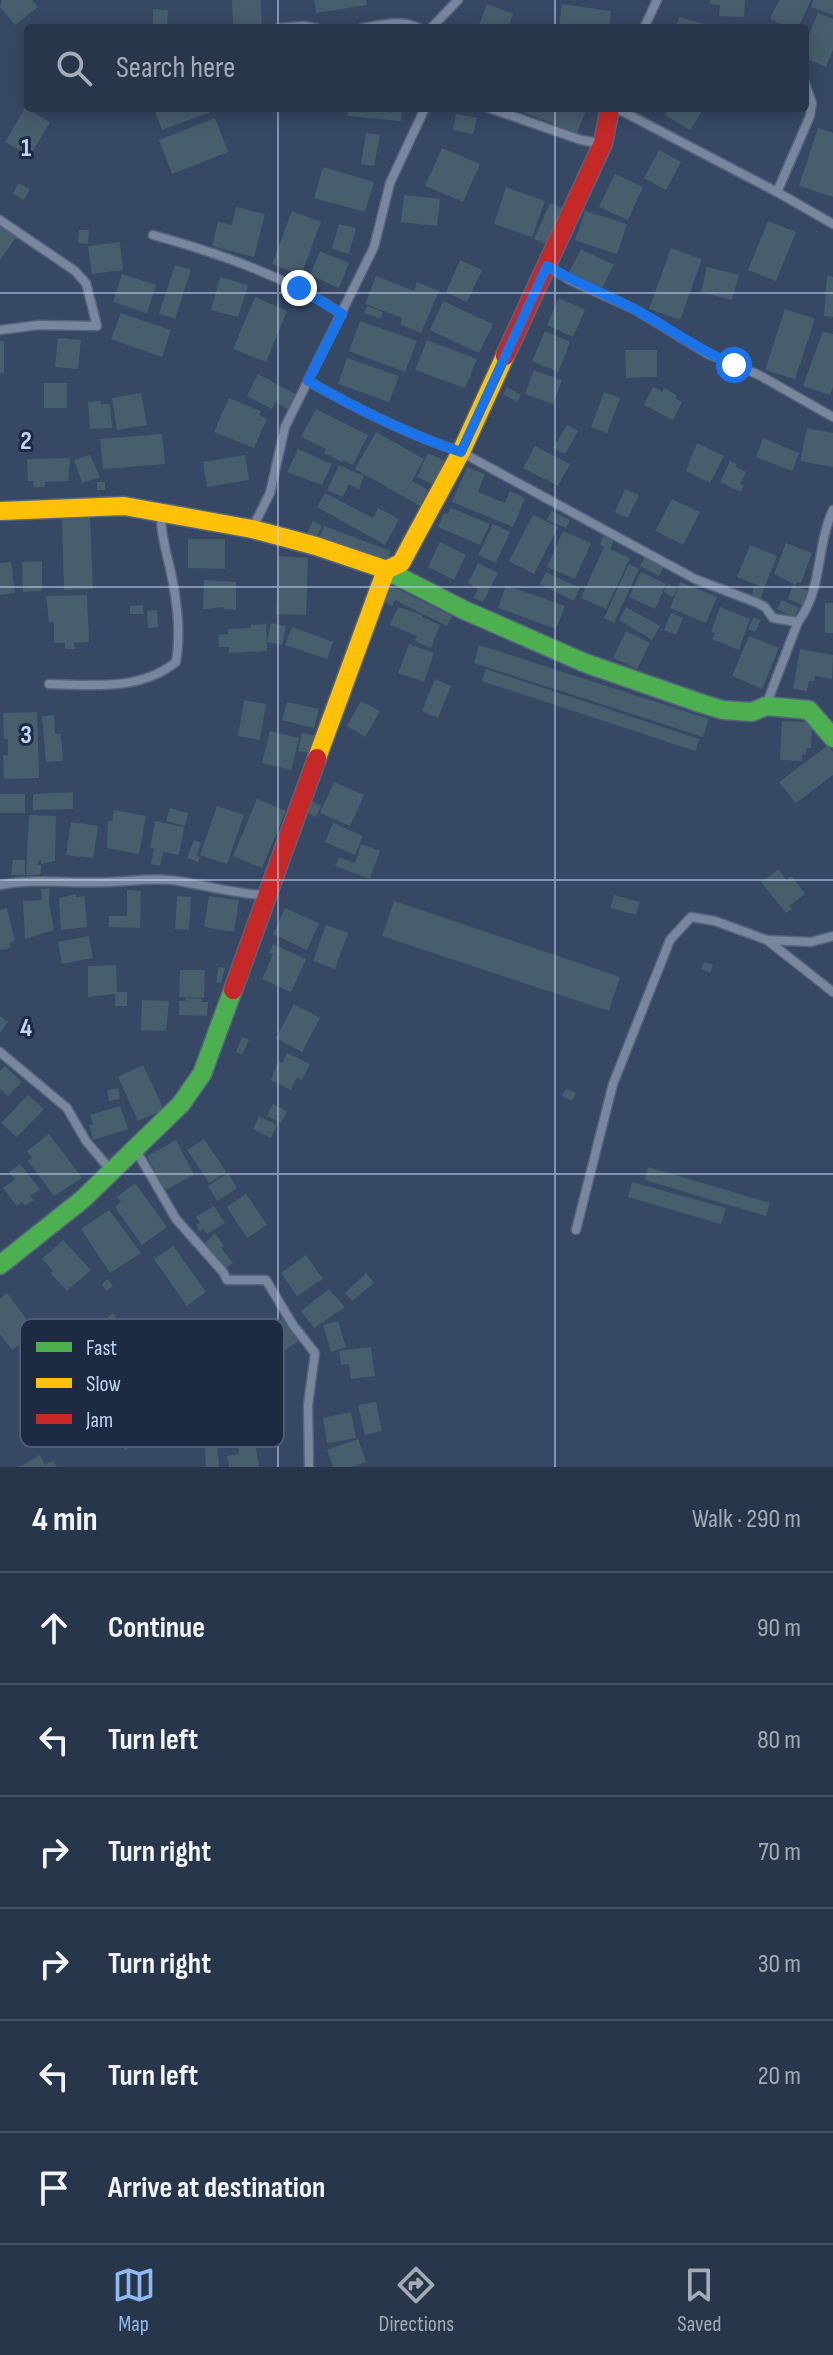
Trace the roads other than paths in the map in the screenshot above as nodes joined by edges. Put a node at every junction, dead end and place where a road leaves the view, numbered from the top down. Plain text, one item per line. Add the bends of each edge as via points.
1 (458, 0) edge
2 (657, 0) edge
3 (435, 24) edge
4 (646, 24) edge
5 (809, 94) edge
6 (423, 112) edge
7 (500, 112) edge
8 (611, 112) edge
9 (620, 112) edge
10 (603, 143) junction
11 (777, 192) junction
12 (0, 220) edge
13 (833, 224) edge
14 (153, 235) dead end
15 (547, 266) junction
16 (342, 314) junction
17 (0, 330) edge
18 (308, 381) junction
19 (833, 417) edge
20 (461, 452) junction
21 (833, 510) edge
22 (0, 511) edge
23 (162, 512) junction
24 (252, 529) junction
25 (393, 566) junction
26 (798, 622) junction
27 (49, 684) dead end
28 (766, 706) junction
29 (833, 738) edge
30 (0, 885) edge
31 (267, 895) junction
32 (833, 936) edge
33 (767, 940) junction
34 (833, 992) edge
35 (0, 1052) edge
36 (135, 1148) junction
37 (111, 1170) junction
38 (576, 1230) dead end
39 (0, 1265) edge
40 (309, 1467) edge

1 - 3 street
2 - 4 street
5 - 11 street via 810,116
6 - 16 street via 390,183 374,247
7 - 10 street
8 - 10 street
9 - 11 street
10 - 15 street
11 - 13 street
12 - 17 street via 86,283 97,326
14 - 16 street via 288,284
15 - 19 street
15 - 20 street
16 - 18 street
18 - 20 street via 424,440
18 - 24 street via 285,427 270,493
20 - 25 street
20 - 26 street via 695,579 755,602 773,618
21 - 26 street via 819,574
22 - 23 street via 124,506
23 - 24 street
23 - 27 street via 161,535 175,597 176,662 122,685
24 - 25 street
25 - 28 street via 406,583 585,663 723,710 752,712
25 - 31 street
26 - 28 street
28 - 29 street via 809,710
30 - 31 street via 157,879
31 - 36 street via 202,1074 181,1104
32 - 33 street via 811,942
33 - 34 street
33 - 38 street via 691,917 670,940 613,1084
35 - 37 street via 67,1108
36 - 37 street
36 - 40 street via 176,1219 227,1280 266,1280 315,1353 308,1405
37 - 39 street

